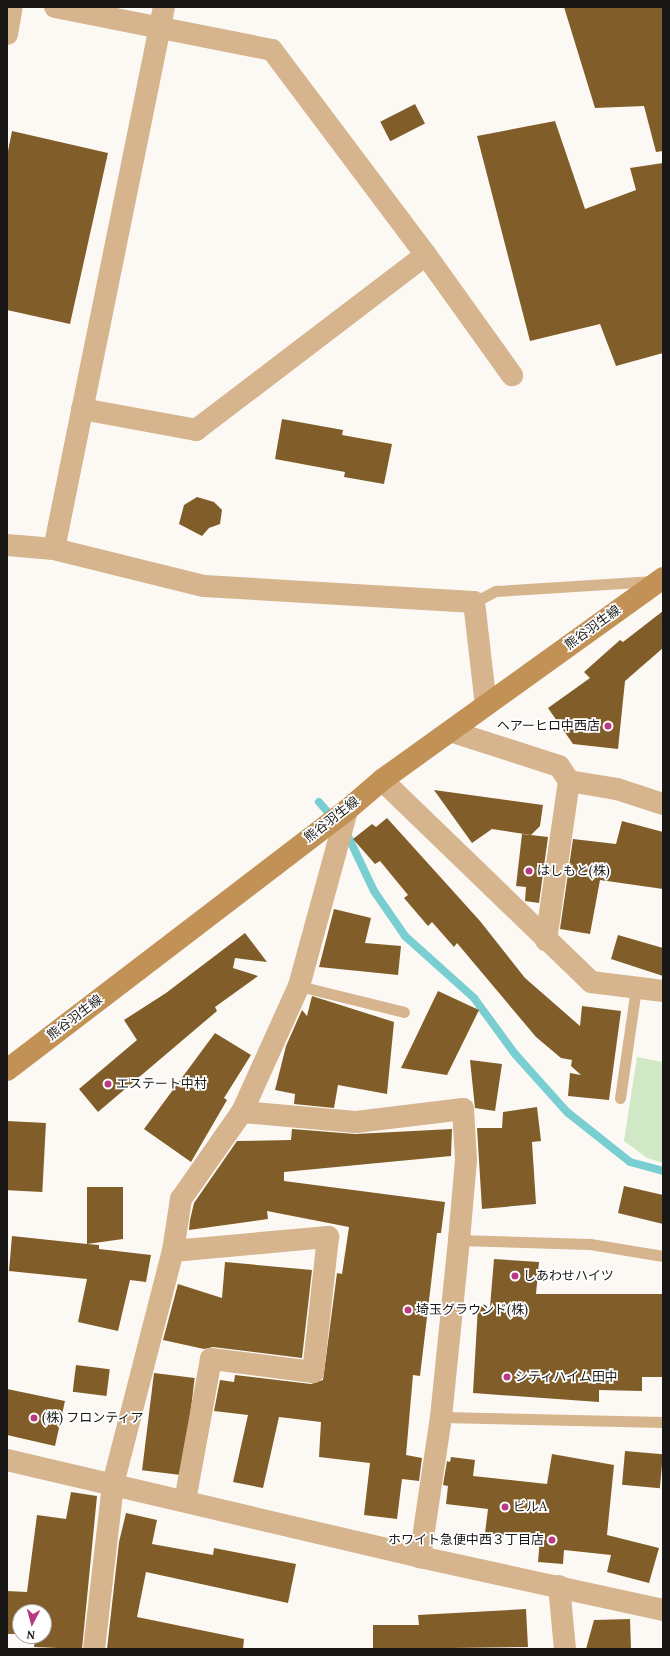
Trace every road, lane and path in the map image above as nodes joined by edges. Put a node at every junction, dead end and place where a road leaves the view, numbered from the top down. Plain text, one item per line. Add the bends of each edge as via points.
1 (12, 7) edge
2 (55, 7) edge
3 (161, 17) edge
4 (7, 34) edge
5 (426, 255) junction
6 (512, 375) dead end
7 (82, 409) junction
8 (7, 545) edge
9 (54, 549) junction
10 (661, 579) edge
11 (474, 602) junction
12 (486, 705) junction
13 (453, 732) junction
14 (382, 780) junction
15 (569, 781) junction
16 (663, 804) edge
17 (334, 831) junction
18 (546, 940) junction
19 (298, 986) junction
20 (636, 988) junction
21 (663, 991) edge
22 (404, 1012) dead end
23 (7, 1070) edge
24 (620, 1098) dead end
25 (242, 1112) junction
26 (459, 1240) junction
27 (173, 1251) junction
28 (663, 1256) edge
29 (441, 1417) junction
30 (663, 1422) edge
31 (7, 1460) edge
32 (113, 1484) junction
33 (185, 1501) junction
34 (420, 1557) junction
35 (559, 1586) junction
36 (663, 1610) edge
37 (94, 1649) edge
38 (566, 1649) edge

1 - 4 street
2 - 3 street
3 - 5 street via 272,50
3 - 7 street
5 - 6 street
5 - 7 street via 196,430
7 - 9 street
8 - 9 street
9 - 11 street via 204,586
10 - 11 lane via 496,590
10 - 12 main road, 熊谷羽生線
11 - 12 street
12 - 13 main road, 熊谷羽生線
13 - 14 main road, 熊谷羽生線
13 - 15 street via 559,766
14 - 17 main road, 熊谷羽生線 via 347,810
14 - 18 street
15 - 16 street via 617,789
15 - 18 street
17 - 19 street
17 - 23 main road, 熊谷羽生線
18 - 20 street via 591,982
19 - 22 lane
19 - 25 street
20 - 21 street
20 - 24 lane
25 - 26 street via 356,1122 464,1109 466,1160
25 - 27 street via 181,1199
26 - 28 lane via 590,1244
26 - 29 street
27 - 32 street
27 - 33 street via 328,1237 313,1372 210,1359
29 - 30 lane
29 - 34 street
31 - 32 street
32 - 33 street
32 - 37 street
33 - 34 street
34 - 35 street
35 - 36 street
35 - 38 street

